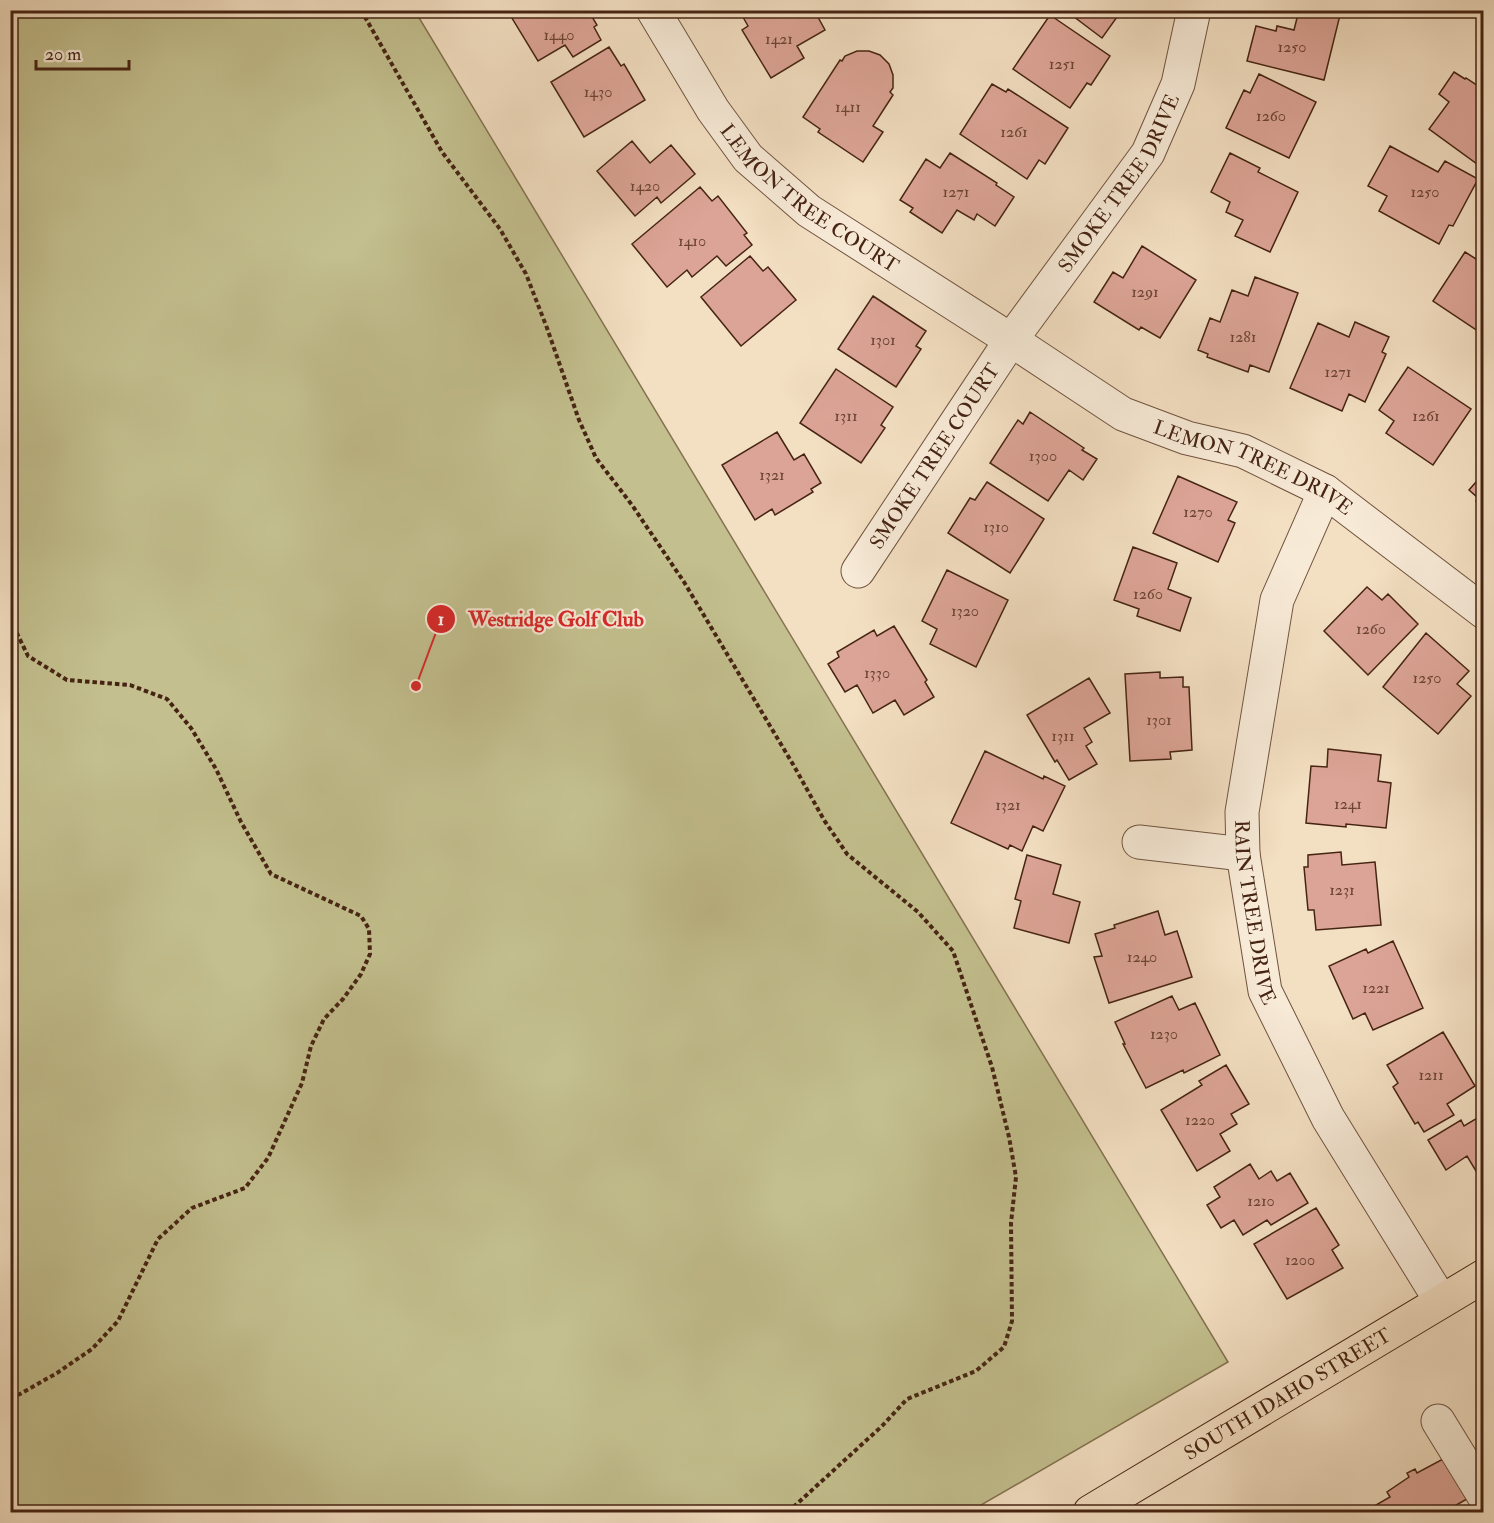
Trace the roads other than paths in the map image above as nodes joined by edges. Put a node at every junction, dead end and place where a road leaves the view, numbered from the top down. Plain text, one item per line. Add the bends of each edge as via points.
1 (653, 10) edge
2 (1194, 10) edge
3 (1011, 340) junction
4 (1325, 491) junction
5 (858, 571) dead end
6 (1484, 612) edge
7 (1139, 842) dead end
8 (1243, 854) junction
9 (1484, 1276) edge
10 (1441, 1301) junction
11 (1438, 1421) dead end
12 (1484, 1496) edge
13 (1090, 1512) edge

1 - 3 street, LEMON TREE COURT via 748,158 809,211
2 - 3 street, SMOKE TREE DRIVE via 1178,84 1148,153
3 - 4 street, LEMON TREE DRIVE via 1123,414 1187,438 1242,452
3 - 5 street, SMOKE TREE COURT
4 - 6 street, LEMON TREE DRIVE
4 - 8 street, RAIN TREE DRIVE via 1277,600 1242,812
7 - 8 street
8 - 10 street, RAIN TREE DRIVE via 1265,991 1329,1118
9 - 10 main road, SOUTH IDAHO STREET
10 - 13 main road, SOUTH IDAHO STREET
11 - 12 street

